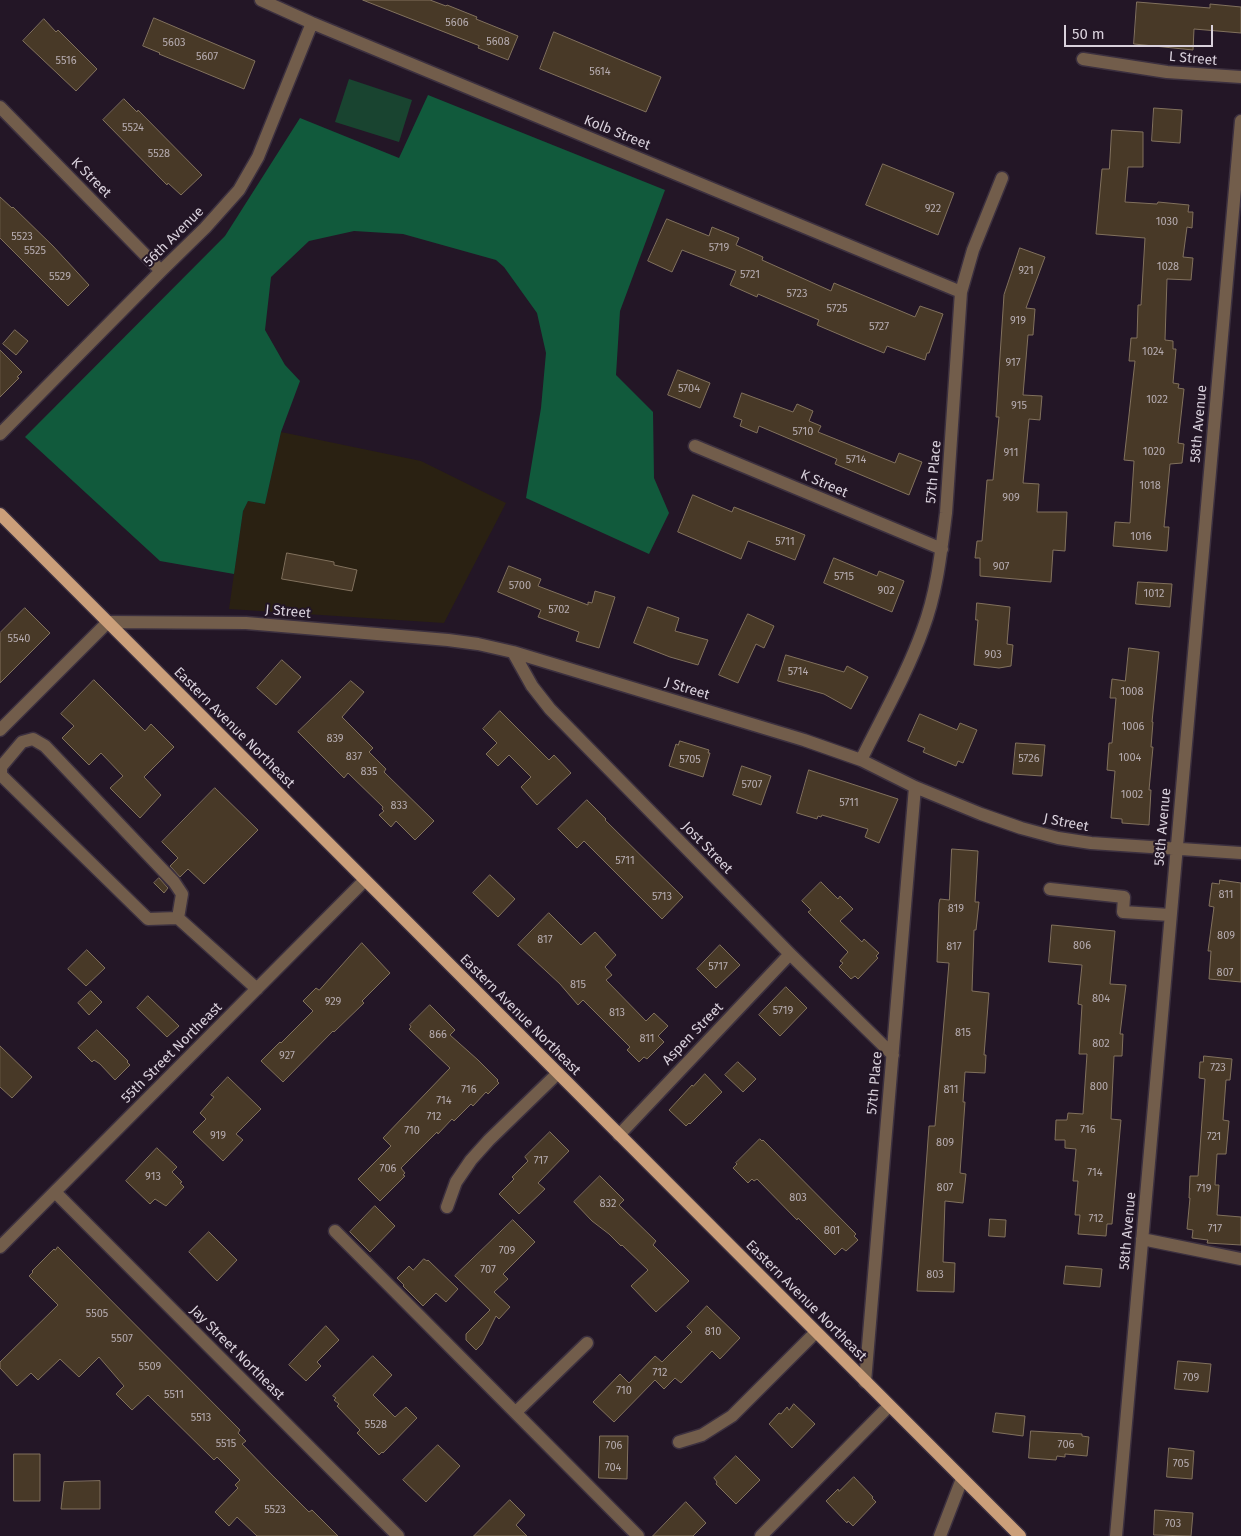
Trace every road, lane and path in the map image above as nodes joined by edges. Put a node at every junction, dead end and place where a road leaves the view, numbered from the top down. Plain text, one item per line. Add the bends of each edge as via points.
1 (262, 0) edge
2 (312, 23) junction
3 (1083, 59) dead end
4 (1241, 77) edge
5 (0, 107) edge
6 (1241, 121) edge
7 (1002, 178) dead end
8 (161, 271) junction
9 (962, 292) junction
10 (0, 434) edge
11 (694, 446) dead end
12 (0, 514) edge
13 (942, 549) junction
14 (108, 622) junction
15 (512, 652) junction
16 (0, 730) edge
17 (860, 760) junction
18 (915, 787) junction
19 (1176, 848) junction
20 (1241, 853) edge
21 (365, 880) junction
22 (1050, 889) dead end
23 (1170, 915) junction
24 (178, 918) junction
25 (790, 954) junction
26 (257, 989) junction
27 (893, 1055) junction
28 (558, 1073) junction
29 (619, 1135) junction
30 (55, 1192) junction
31 (447, 1207) dead end
32 (335, 1231) dead end
33 (1142, 1239) junction
34 (0, 1247) edge
35 (1241, 1259) edge
36 (816, 1332) junction
37 (588, 1343) dead end
38 (865, 1382) junction
39 (889, 1406) junction
40 (516, 1412) junction
41 (679, 1442) dead end
42 (962, 1479) junction
43 (398, 1536) edge
44 (638, 1536) edge
45 (761, 1536) edge
46 (940, 1536) edge
47 (1020, 1536) edge
48 (1116, 1536) edge

1 - 2 street, Kolb Street
2 - 8 street, 56th Avenue via 247,179 231,201
2 - 9 street, Kolb Street
3 - 4 street, L Street via 1167,72
5 - 8 street, K Street
6 - 19 street, 58th Avenue
7 - 9 street, 57th Place via 972,250
8 - 10 street, 56th Avenue
9 - 13 street, 57th Place
11 - 13 street, K Street
12 - 14 main road, Eastern Avenue Northeast
13 - 17 street, 57th Place via 924,628
14 - 15 street, J Street via 246,623 448,640
14 - 16 street
14 - 21 main road, Eastern Avenue Northeast
15 - 17 street, J Street via 804,740
15 - 25 street, Jost Street via 550,709
17 - 18 street, J Street
18 - 19 street, J Street via 981,814 1058,838
18 - 27 street, 57th Place
19 - 20 street, J Street
19 - 23 street, 58th Avenue
21 - 26 street, 55th Street Northeast
21 - 28 main road, Eastern Avenue Northeast
22 - 23 street via 1124,897 1123,912
23 - 33 street, 58th Avenue
24 - 24 street via 182,894 174,882 45,746 33,739 22,742 1,767 1,775 148,919
24 - 26 street
25 - 27 street, Jost Street
25 - 29 street, Aspen Street
26 - 30 street, 55th Street Northeast
27 - 38 street, 57th Place
28 - 29 main road, Eastern Avenue Northeast
28 - 31 street via 471,1160 456,1182
29 - 36 main road, Eastern Avenue Northeast
30 - 34 street, 55th Street Northeast
30 - 43 street, Jay Street Northeast
32 - 40 street
33 - 35 street
33 - 48 street, 58th Avenue
36 - 38 main road, Eastern Avenue Northeast
36 - 41 street via 732,1416 702,1435
37 - 40 street
38 - 39 main road, Eastern Avenue Northeast
39 - 42 main road, Eastern Avenue Northeast
39 - 45 street
40 - 44 street
42 - 46 street
42 - 47 main road, Eastern Avenue Northeast

